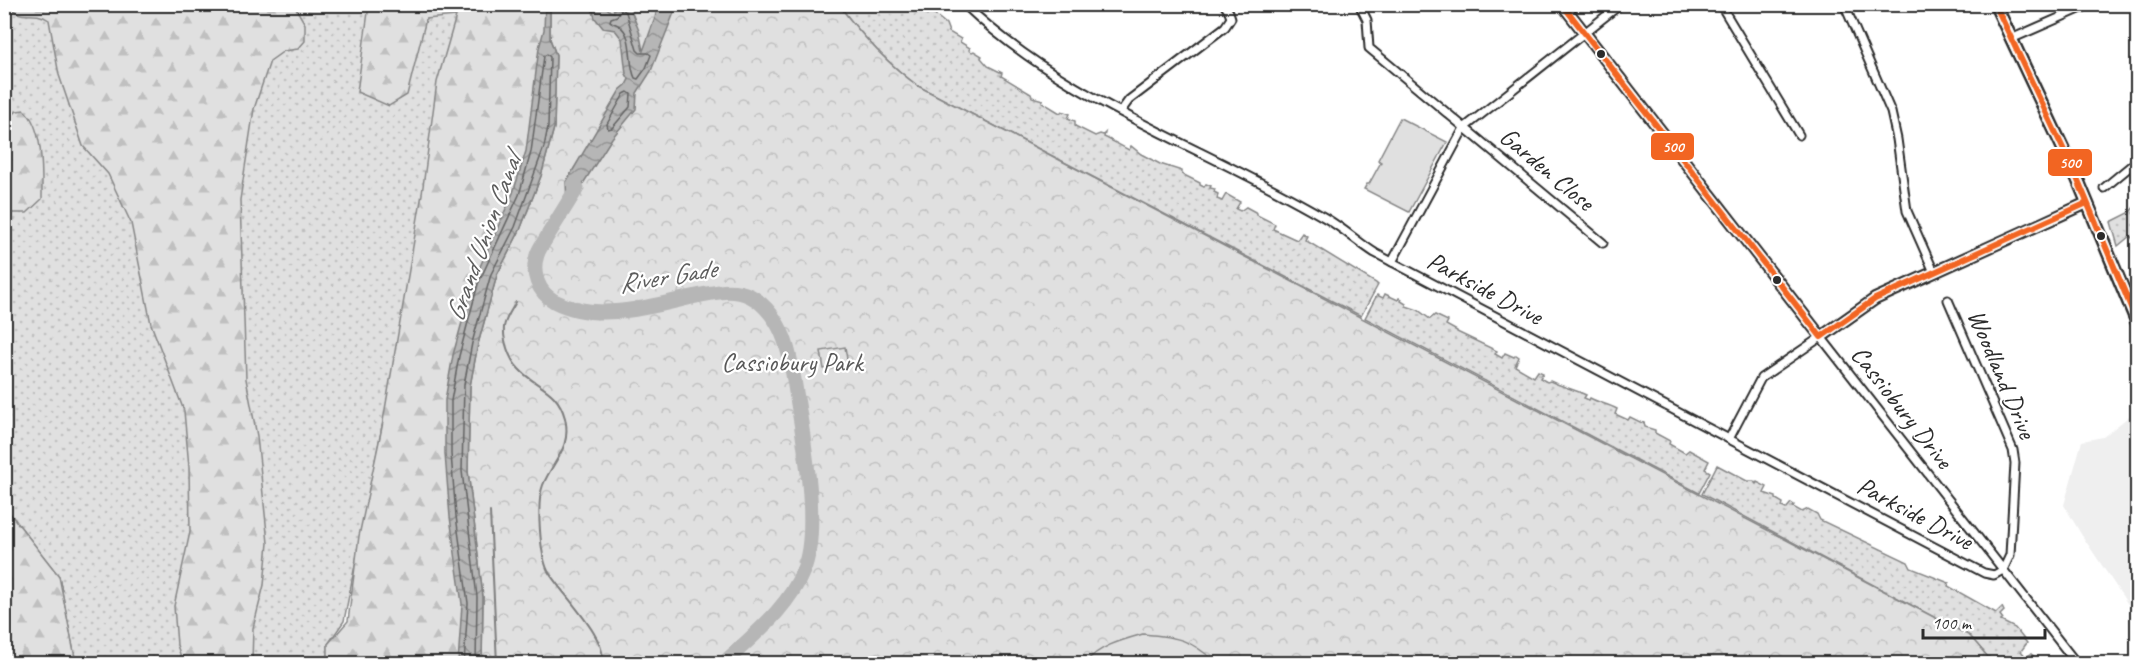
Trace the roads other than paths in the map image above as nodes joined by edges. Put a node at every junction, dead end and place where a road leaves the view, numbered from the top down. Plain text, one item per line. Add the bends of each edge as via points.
1 (964, 4) edge
2 (1224, 4) edge
3 (1359, 4) edge
4 (1562, 4) edge
5 (1621, 4) edge
6 (1720, 4) edge
7 (1844, 4) edge
8 (1995, 4) edge
9 (2091, 4) edge
10 (1584, 33) junction
11 (2011, 39) junction
12 (1121, 111) junction
13 (1464, 128) junction
14 (1799, 135) dead end
15 (2137, 162) edge
16 (2104, 188) dead end
17 (2087, 202) junction
18 (1603, 243) dead end
19 (1392, 262) junction
20 (1934, 272) junction
21 (1948, 300) dead end
22 (2138, 325) edge
23 (1821, 337) junction
24 (1729, 439) junction
25 (2003, 570) junction
26 (2077, 663) edge

1 - 12 street, Parkside Drive via 1038,65
2 - 12 street via 1230,15 1228,24
3 - 13 street, Garden Close via 1367,20 1369,48
4 - 10 street, Cassiobury Drive
5 - 10 street
6 - 14 street
7 - 20 street via 1891,112 1907,211
8 - 11 main road
9 - 11 street
10 - 13 street
10 - 23 street, Cassiobury Drive
11 - 17 main road
12 - 19 street, Parkside Drive via 1321,216
13 - 18 street, Garden Close
13 - 19 street
15 - 16 street
17 - 20 street
17 - 22 main road
19 - 24 street, Parkside Drive
20 - 23 street via 1875,299
21 - 25 street, Woodland Drive via 2014,456 2011,550
23 - 24 street via 1761,378
23 - 25 street, Cassiobury Drive
24 - 25 street, Parkside Drive via 1984,573 1994,575
25 - 26 street, Cassiobury Drive

